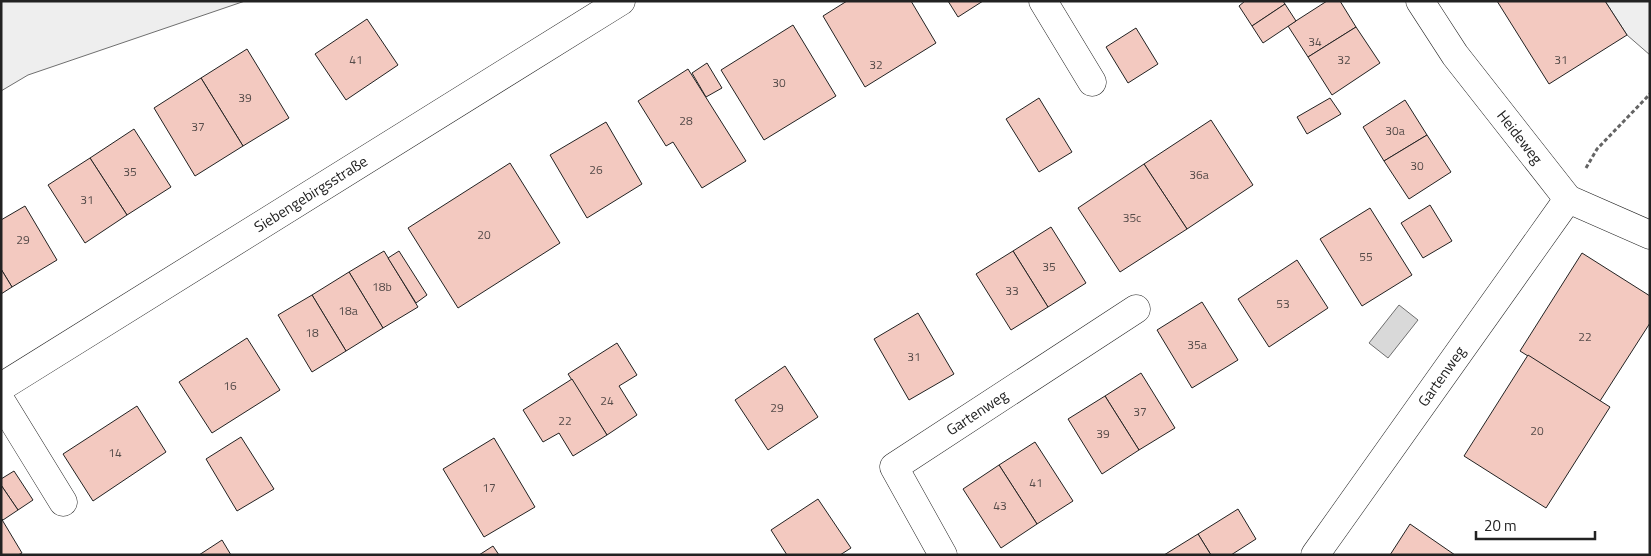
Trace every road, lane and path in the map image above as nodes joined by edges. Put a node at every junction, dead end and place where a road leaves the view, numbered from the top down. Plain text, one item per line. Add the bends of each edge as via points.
1 (621, 1) edge
2 (1043, 1) edge
3 (1420, 1) edge
4 (1092, 82) dead end
5 (1650, 94) edge
6 (1568, 199) junction
7 (1650, 235) edge
8 (1136, 309) dead end
9 (1, 387) edge
10 (1, 401) edge
11 (63, 502) dead end
12 (935, 552) edge
13 (1314, 555) edge

1 - 9 street, Siebengebirgsstraße
2 - 4 street
3 - 6 street, Heideweg via 1454,56
5 - 6 path via 1597,149
6 - 7 street, Heideweg
6 - 13 street, Gartenweg
8 - 12 street, Gartenweg via 894,467
10 - 11 street

